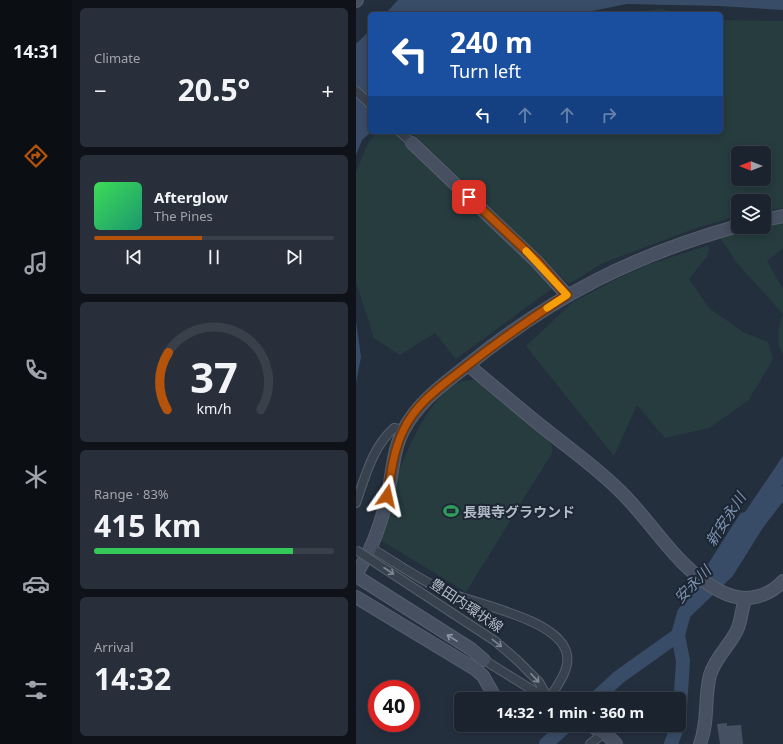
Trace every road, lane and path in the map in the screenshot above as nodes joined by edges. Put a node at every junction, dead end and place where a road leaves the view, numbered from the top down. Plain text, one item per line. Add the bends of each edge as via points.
1 (356, 92) edge
2 (368, 102) edge
3 (402, 134) edge
4 (412, 143) joint
5 (783, 216) edge
6 (771, 219) edge
7 (731, 228) edge
8 (567, 295) junction
9 (468, 365) junction
10 (403, 430) junction
11 (356, 503) edge
12 (372, 548) junction
13 (356, 550) edge
14 (356, 575) edge
15 (783, 581) edge
16 (356, 597) edge
17 (746, 598) junction
18 (484, 660) joint
19 (492, 692) edge
20 (537, 692) edge
21 (544, 692) edge
22 (552, 692) edge
23 (595, 732) edge
24 (600, 732) edge
25 (590, 744) edge
26 (616, 744) edge
27 (700, 744) edge

1 - 2 street
3 - 4 street
4 - 8 street via 538,262
5 - 6 street
7 - 8 street via 697,237 638,260
8 - 9 street via 520,325
9 - 10 street via 437,388 419,406
9 - 17 street via 620,490 674,554 699,577 719,591
10 - 11 street via 394,428 376,451
10 - 12 street via 381,523
12 - 14 street
12 - 22 street via 440,589 516,614 554,635 563,645 568,663
13 -> 21 street, 豊田内環状線, bridge via 495,641 518,660 539,682
18 -> 14 street
15 - 17 street via 764,595
16 - 19 street via 475,669 483,676
17 - 27 street via 737,630 720,653 710,676 707,722
18 - 20 street
23 - 25 street
24 - 26 street

